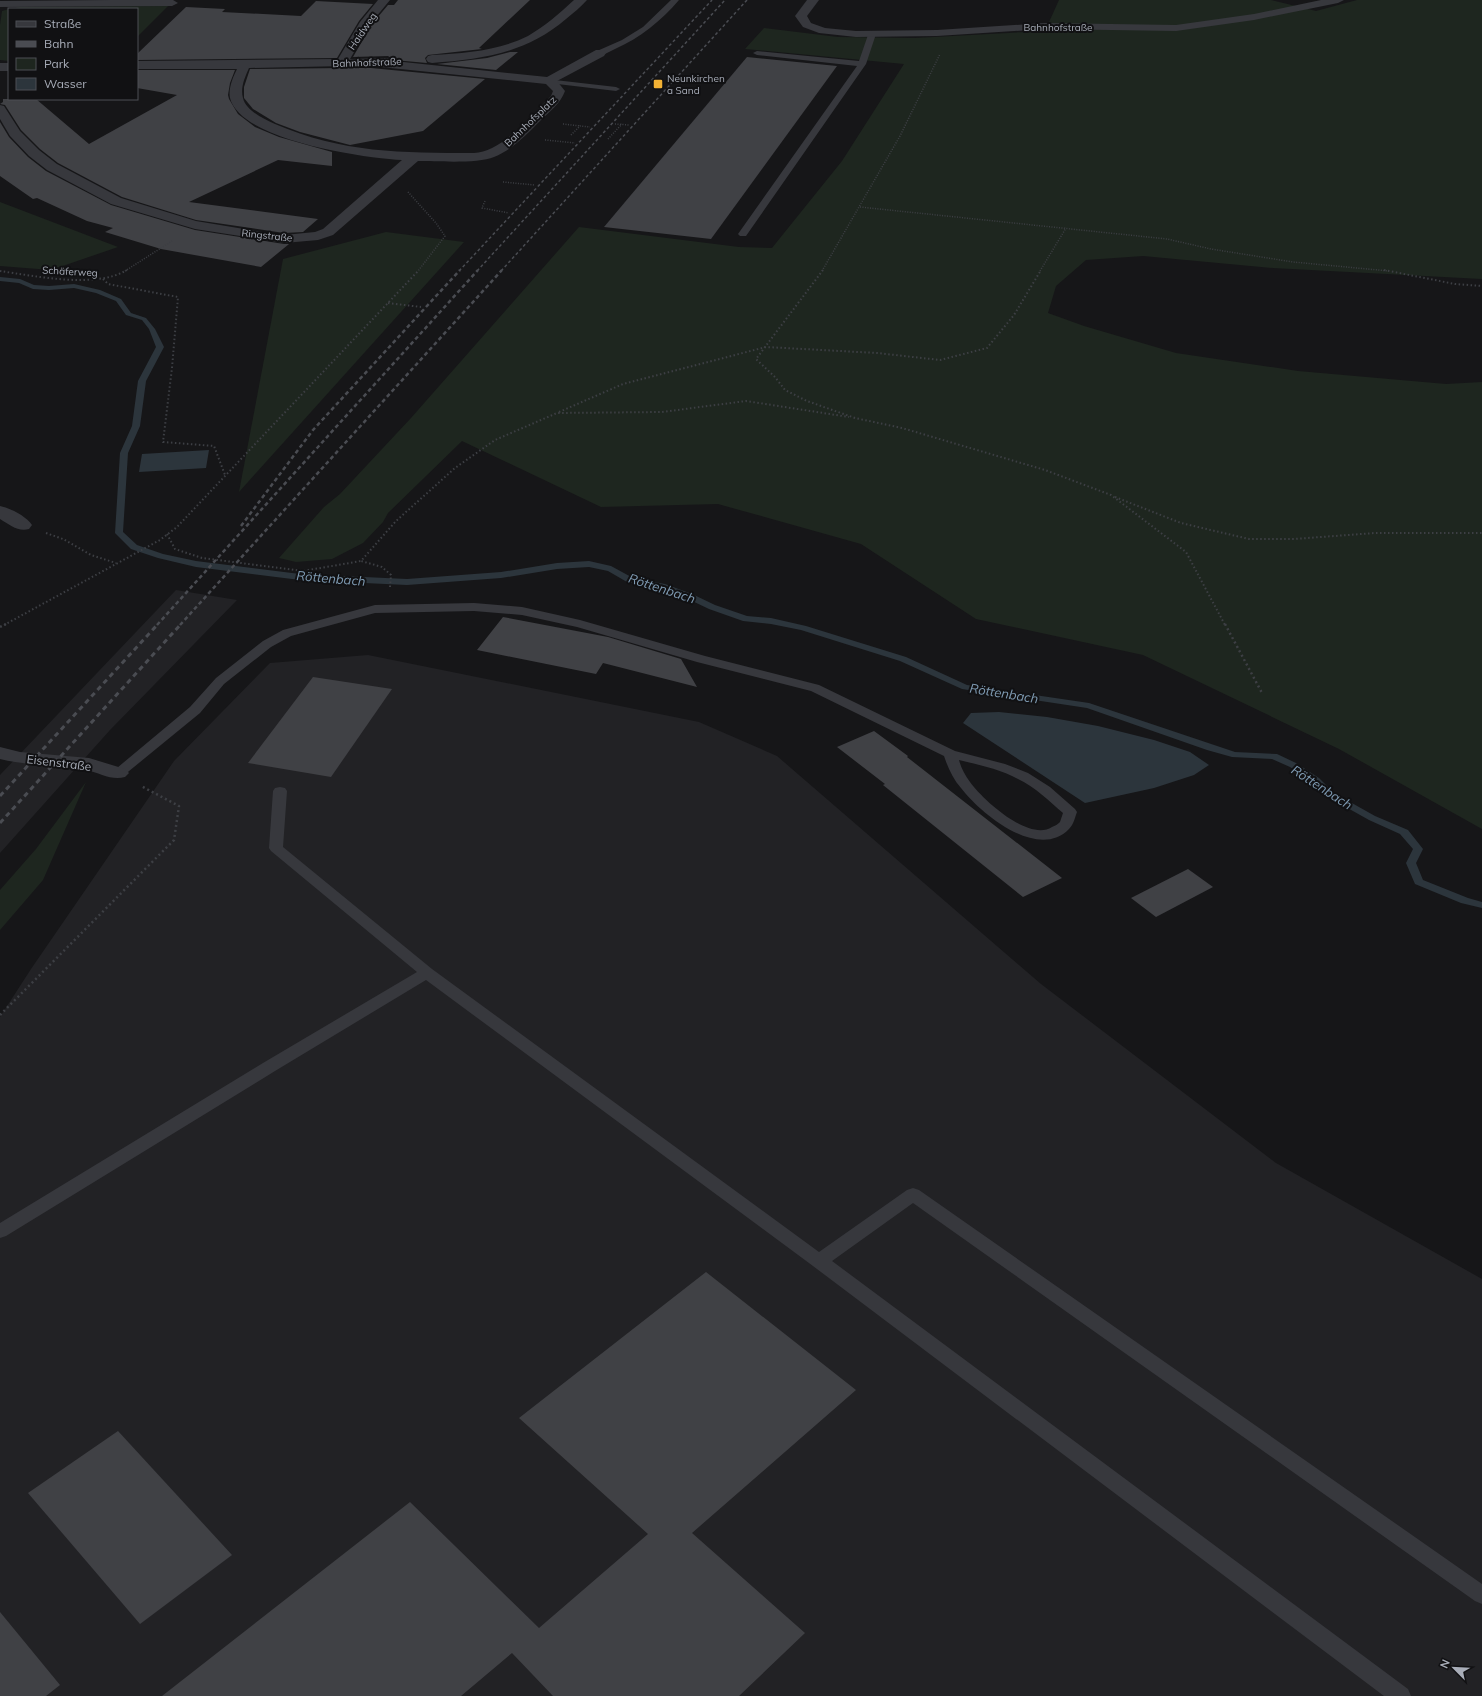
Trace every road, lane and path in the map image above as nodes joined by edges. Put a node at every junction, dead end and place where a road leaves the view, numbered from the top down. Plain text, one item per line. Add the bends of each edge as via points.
1 (384, 0) edge
2 (581, 0) edge
3 (675, 0) edge
4 (813, 0) edge
5 (1338, 0) edge
6 (172, 3) dead end
7 (0, 4) edge
8 (872, 34) junction
9 (600, 52) joint
10 (757, 53) dead end
11 (940, 54) dead end
12 (374, 63) junction
13 (341, 64) junction
14 (862, 64) junction
15 (138, 65) edge
16 (244, 65) junction
17 (549, 81) junction
18 (616, 89) dead end
19 (0, 109) edge
20 (615, 124) dead end
21 (622, 124) junction
22 (630, 125) dead end
23 (580, 126) junction
24 (590, 127) dead end
25 (558, 128) dead end
26 (571, 136) dead end
27 (540, 139) dead end
28 (608, 139) dead end
29 (575, 143) dead end
30 (413, 158) junction
31 (394, 176) junction
32 (504, 182) dead end
33 (535, 185) dead end
34 (485, 201) dead end
35 (860, 207) junction
36 (509, 213) dead end
37 (196, 225) junction
38 (1066, 228) junction
39 (743, 234) dead end
40 (0, 271) edge
41 (102, 279) junction
42 (1482, 286) edge
43 (388, 303) junction
44 (421, 307) dead end
45 (766, 347) junction
46 (557, 413) junction
47 (855, 418) junction
48 (225, 475) junction
49 (1111, 495) junction
50 (0, 511) edge
51 (23, 526) joint
52 (1482, 533) edge
53 (167, 534) junction
54 (362, 561) junction
55 (116, 563) junction
56 (390, 585) dead end
57 (0, 627) edge
58 (1262, 693) dead end
59 (0, 753) edge
60 (950, 754) junction
61 (118, 773) junction
62 (280, 791) dead end
63 (427, 973) junction
64 (0, 1015) edge
65 (0, 1231) edge
66 (819, 1261) junction
67 (1482, 1595) edge
68 (1401, 1696) edge

1 - 13 street, Haidweg via 366,22
2 - 12 street, Bahnhofstraße via 532,38 514,46 455,57
3 - 9 lane via 646,30
4 - 8 street, Bahnhofstraße via 801,16 807,25 823,31
5 - 8 street, Bahnhofstraße via 1254,17 1176,28 1045,26 937,33
6 - 7 street
8 - 14 lane
9 - 17 street, Bahnhofsplatz
10 - 14 lane
11 - 35 path via 900,136
12 - 13 street, Bahnhofstraße
12 - 17 street, Bahnhofsplatz
13 - 16 street, Bahnhofstraße
14 - 39 lane
15 - 16 street, Bahnhofstraße
16 - 30 street via 236,98 244,111 254,119 307,142 350,152
17 - 18 lane
17 - 30 street, Bahnhofsplatz via 559,90 557,97 502,148 486,156
19 - 37 street, Ringstraße via 15,133 52,167 116,201
20 - 21 path
21 - 22 path
21 - 28 path
23 - 24 path
23 - 25 path via 563,124
23 - 26 path
27 - 29 path
30 - 31 street, Ringstraße
31 - 37 street, Ringstraße via 328,232 318,236 284,239
31 - 43 path via 445,236 423,265
32 - 33 path
34 - 36 path via 482,208
35 - 38 path
35 - 45 path via 820,275
37 - 41 path, Schäferweg via 120,274
38 - 42 path via 1167,239 1293,262 1380,269 1455,284
38 - 45 path via 1014,315 987,348 940,360 876,353
40 - 41 path, Schäferweg via 57,279
41 - 48 path via 108,284 178,297 162,442 214,446
43 - 44 path
43 - 48 path
45 - 46 path via 622,384
45 - 47 path via 756,359 785,390
46 - 47 path via 662,412 746,401
46 - 54 path via 495,440 455,468 396,521
47 - 49 path via 902,428 1038,468
48 - 53 path via 177,527
49 - 52 path via 1181,523 1249,539 1375,533
49 - 58 path via 1186,552
50 - 51 street
51 - 55 path via 63,539 91,555
53 - 54 path via 175,549 202,558 303,571
53 - 55 path
54 - 56 path via 382,567 391,575
55 - 57 path
59 - 61 street, Eisenstraße via 20,758 89,764
60 - 60 lane via 958,774 974,796 1003,821 1017,829 1038,835 1055,834 1065,825 1070,812 1045,790 1023,776
60 - 61 lane via 815,688 580,624 522,611 474,607 425,610 375,609 287,633 267,644 220,681 195,710
61 - 64 path via 179,806 174,840
62 - 63 lane via 276,848
63 - 65 lane
63 - 66 lane
66 - 67 lane via 914,1194
66 - 68 lane

